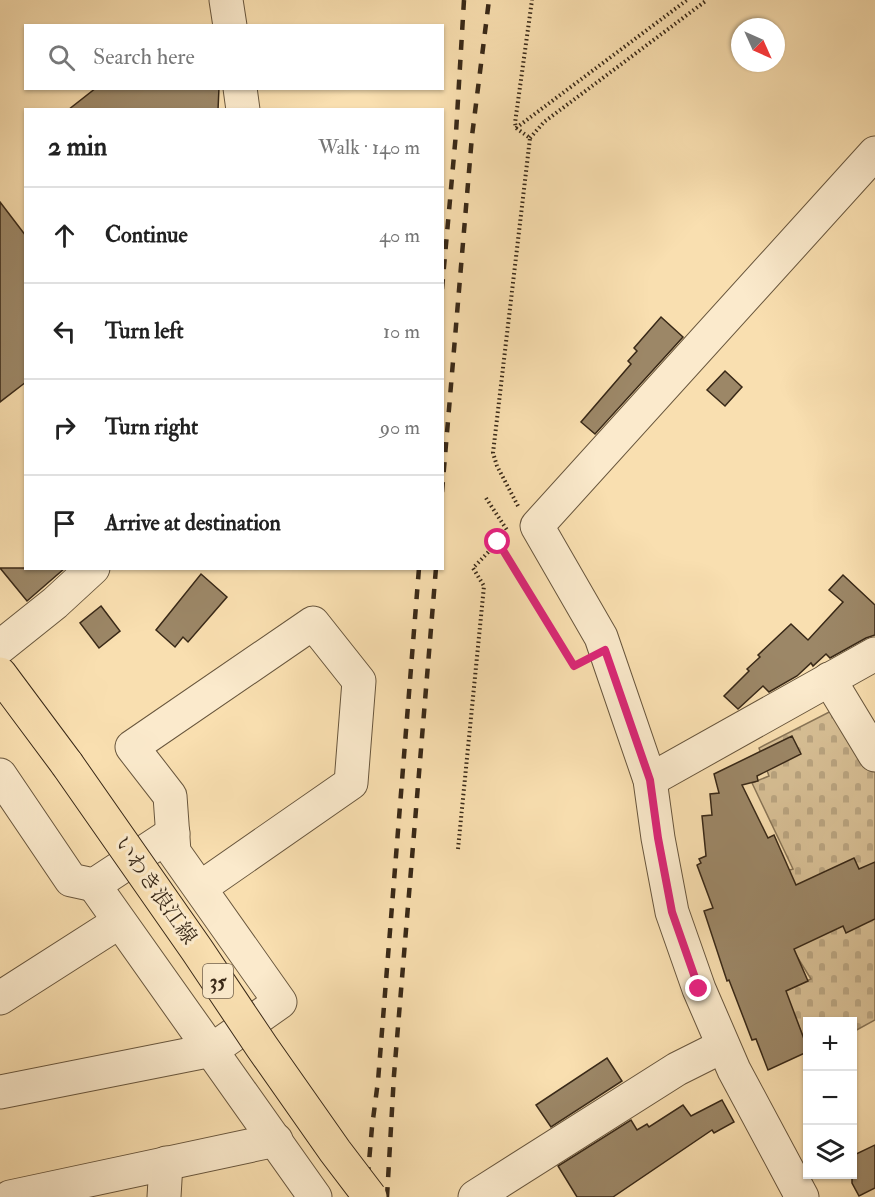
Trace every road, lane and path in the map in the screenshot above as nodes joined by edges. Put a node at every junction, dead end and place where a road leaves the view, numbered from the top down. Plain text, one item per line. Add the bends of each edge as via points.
1 (226, 0) edge
2 (532, 0) edge
3 (687, 0) edge
4 (706, 0) edge
5 (230, 24) edge
6 (240, 90) edge
7 (243, 108) edge
8 (516, 128) junction
9 (530, 138) junction
10 (875, 153) edge
11 (537, 526) junction
12 (91, 570) edge
13 (0, 647) edge
14 (605, 650) junction
15 (875, 654) edge
16 (0, 674) edge
17 (829, 680) junction
18 (875, 755) edge
19 (0, 775) edge
20 (650, 780) junction
21 (12, 819) edge
22 (173, 833) junction
23 (458, 849) dead end
24 (94, 885) junction
25 (200, 888) junction
26 (119, 922) junction
27 (0, 998) edge
28 (723, 1046) junction
29 (212, 1050) junction
30 (0, 1092) edge
31 (276, 1140) junction
32 (166, 1164) junction
33 (17, 1196) edge
34 (164, 1197) edge
35 (315, 1197) edge
36 (370, 1197) edge
37 (475, 1197) edge
38 (802, 1197) edge

1 - 5 street
2 - 8 path
3 - 8 path
4 - 9 path via 544,122
6 - 7 street
8 - 9 path
9 - 11 path via 493,453 520,509
10 - 11 street
11 - 14 street
12 - 13 street
14 - 20 street
14 - 23 path via 574,666 498,542 473,568 484,586
15 - 17 street
16 - 36 main road, いわき浪江線 / 35, bridge
17 - 18 street
17 - 20 street
19 - 21 street
20 - 28 street via 672,912
21 - 24 street via 71,880
22 - 24 street
22 - 25 street via 174,852
22 - 25 street via 170,796 132,747 313,623 359,681 351,783
24 - 26 street
25 - 29 street via 280,1002
26 - 27 street
26 - 29 street
28 - 37 street via 677,1069
28 - 38 street
29 - 30 street
29 - 31 street
31 - 32 street
31 - 35 street
32 - 33 street
32 - 34 street

